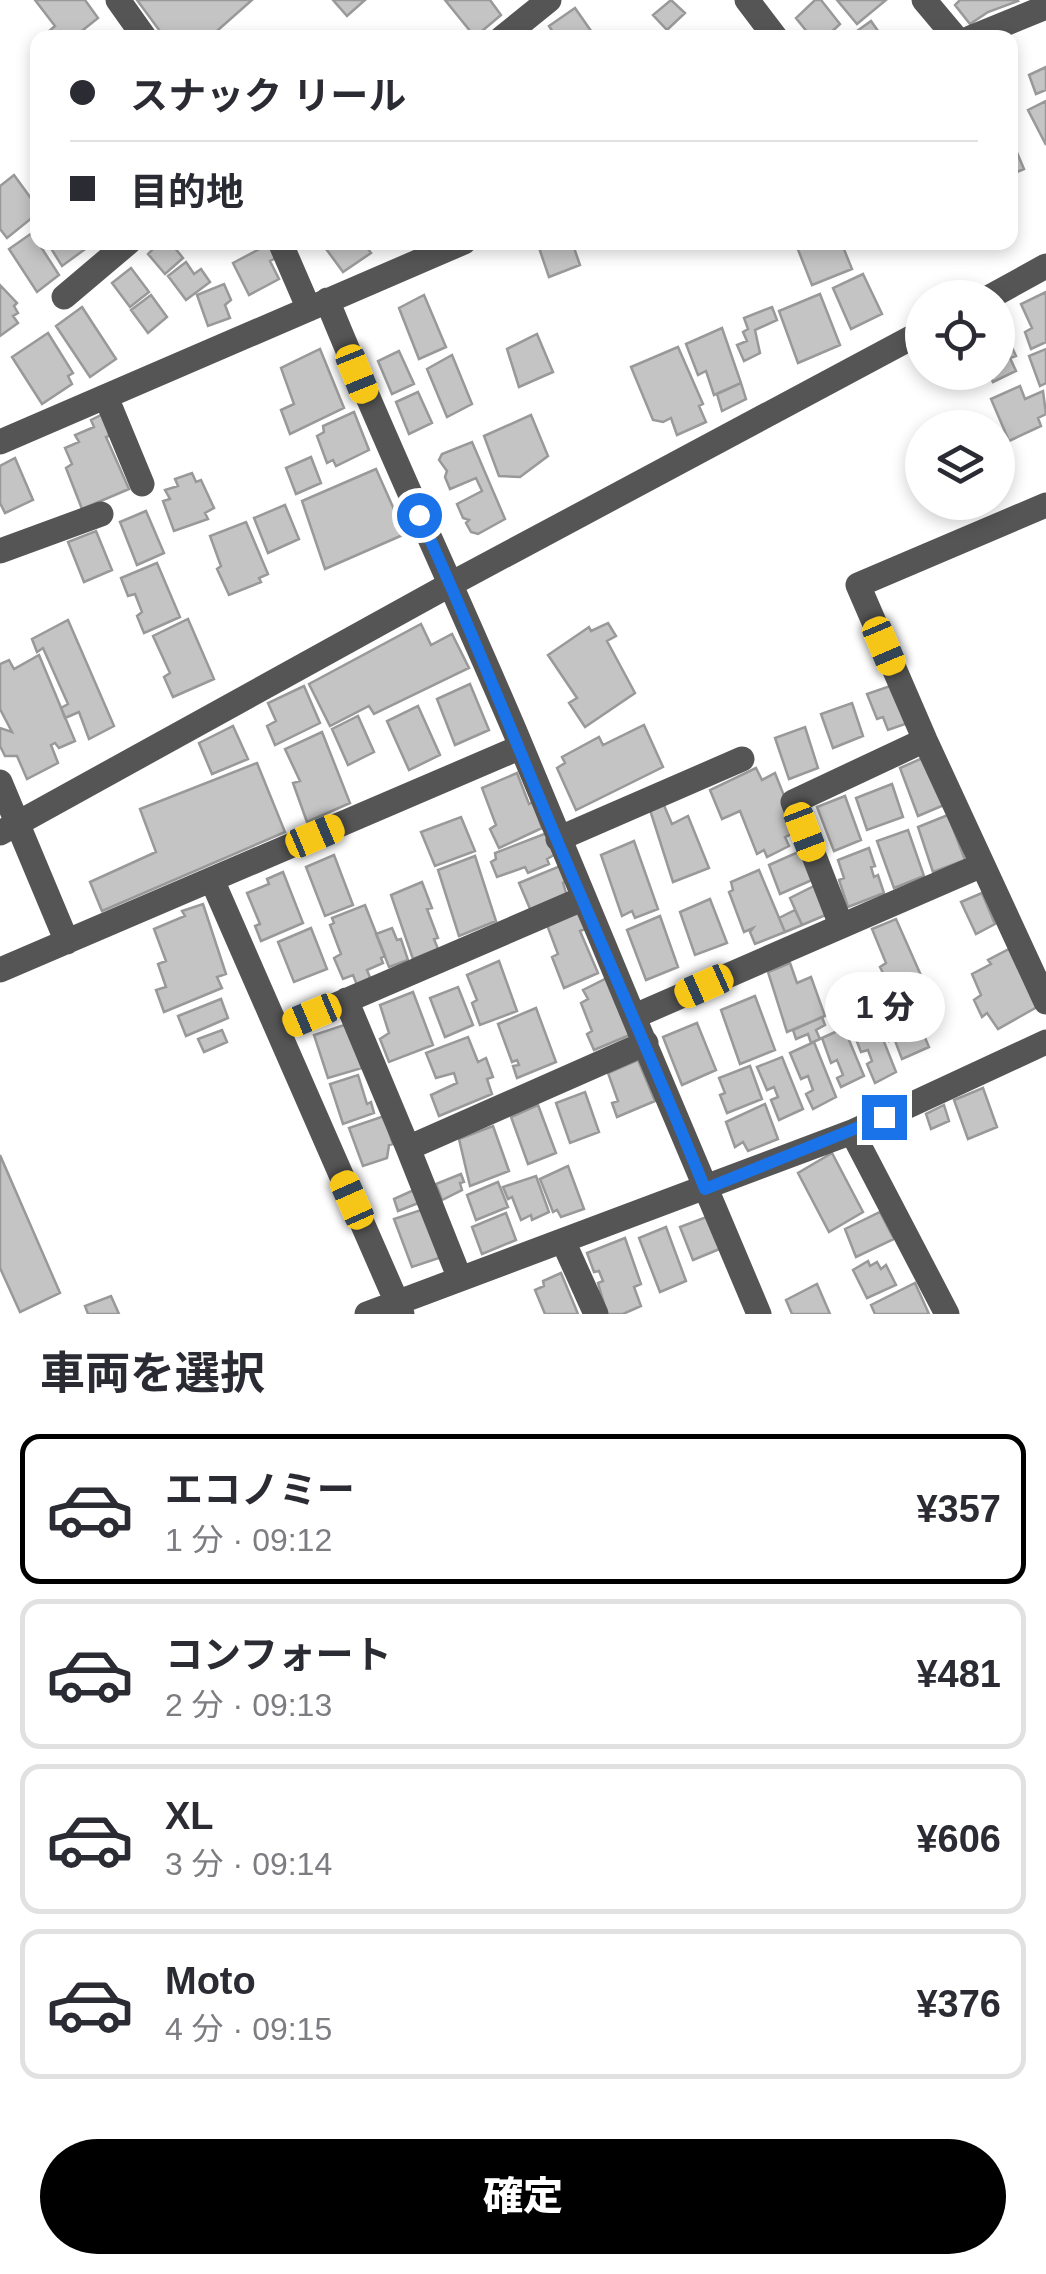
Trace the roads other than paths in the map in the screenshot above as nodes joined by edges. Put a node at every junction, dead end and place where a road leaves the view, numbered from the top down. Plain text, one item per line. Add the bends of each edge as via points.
1 (118, 0) edge
2 (548, 0) edge
3 (747, 0) edge
4 (924, 0) edge
5 (1046, 7) edge
6 (139, 30) edge
7 (512, 30) edge
8 (770, 30) edge
9 (949, 30) edge
10 (990, 30) edge
11 (120, 250) edge
12 (285, 250) edge
13 (445, 250) edge
14 (1046, 266) edge
15 (1015, 283) edge
16 (64, 297) dead end
17 (318, 305) junction
18 (905, 341) edge
19 (106, 397) junction
20 (4, 433) edge
21 (142, 484) dead end
22 (1046, 505) edge
23 (101, 514) dead end
24 (0, 551) edge
25 (451, 584) junction
26 (924, 740) junction
27 (521, 747) junction
28 (742, 759) dead end
29 (0, 782) edge
30 (8, 827) edge
31 (558, 839) junction
32 (982, 864) junction
33 (212, 880) junction
34 (582, 899) junction
35 (840, 925) junction
36 (68, 942) junction
37 (0, 970) edge
38 (346, 1000) junction
39 (1046, 1002) edge
40 (635, 1016) junction
41 (278, 1030) junction
42 (1046, 1042) edge
43 (646, 1044) junction
44 (852, 1132) junction
45 (408, 1148) junction
46 (705, 1189) junction
47 (563, 1241) junction
48 (460, 1279) junction
49 (400, 1308) edge
50 (367, 1314) edge
51 (596, 1314) edge
52 (758, 1314) edge
53 (947, 1314) edge

1 - 6 street
2 - 7 street
3 - 8 street
4 - 9 street
5 - 10 street
11 - 16 street
12 - 17 street
13 - 17 street
14 - 15 street
17 - 19 street
17 - 25 street
18 - 25 street
19 - 20 street
19 - 21 street
22 - 26 street via 858,584
23 - 24 street
25 - 27 street
25 - 30 street
26 - 32 street
26 - 35 street via 794,802
27 - 31 street
27 - 33 street
28 - 31 street
29 - 30 street
30 - 36 street
31 - 34 street
32 - 35 street
32 - 39 street
33 - 36 street
33 - 41 street
34 - 38 street
34 - 40 street
35 - 40 street
36 - 37 street
38 - 41 street
38 - 45 street
40 - 43 street
41 - 49 street
42 - 44 street
43 - 45 street
43 - 46 street
44 - 46 street
44 - 53 street
45 - 48 street
46 - 47 street
46 - 52 street
47 - 48 street
47 - 51 street
48 - 49 street
49 - 50 street

